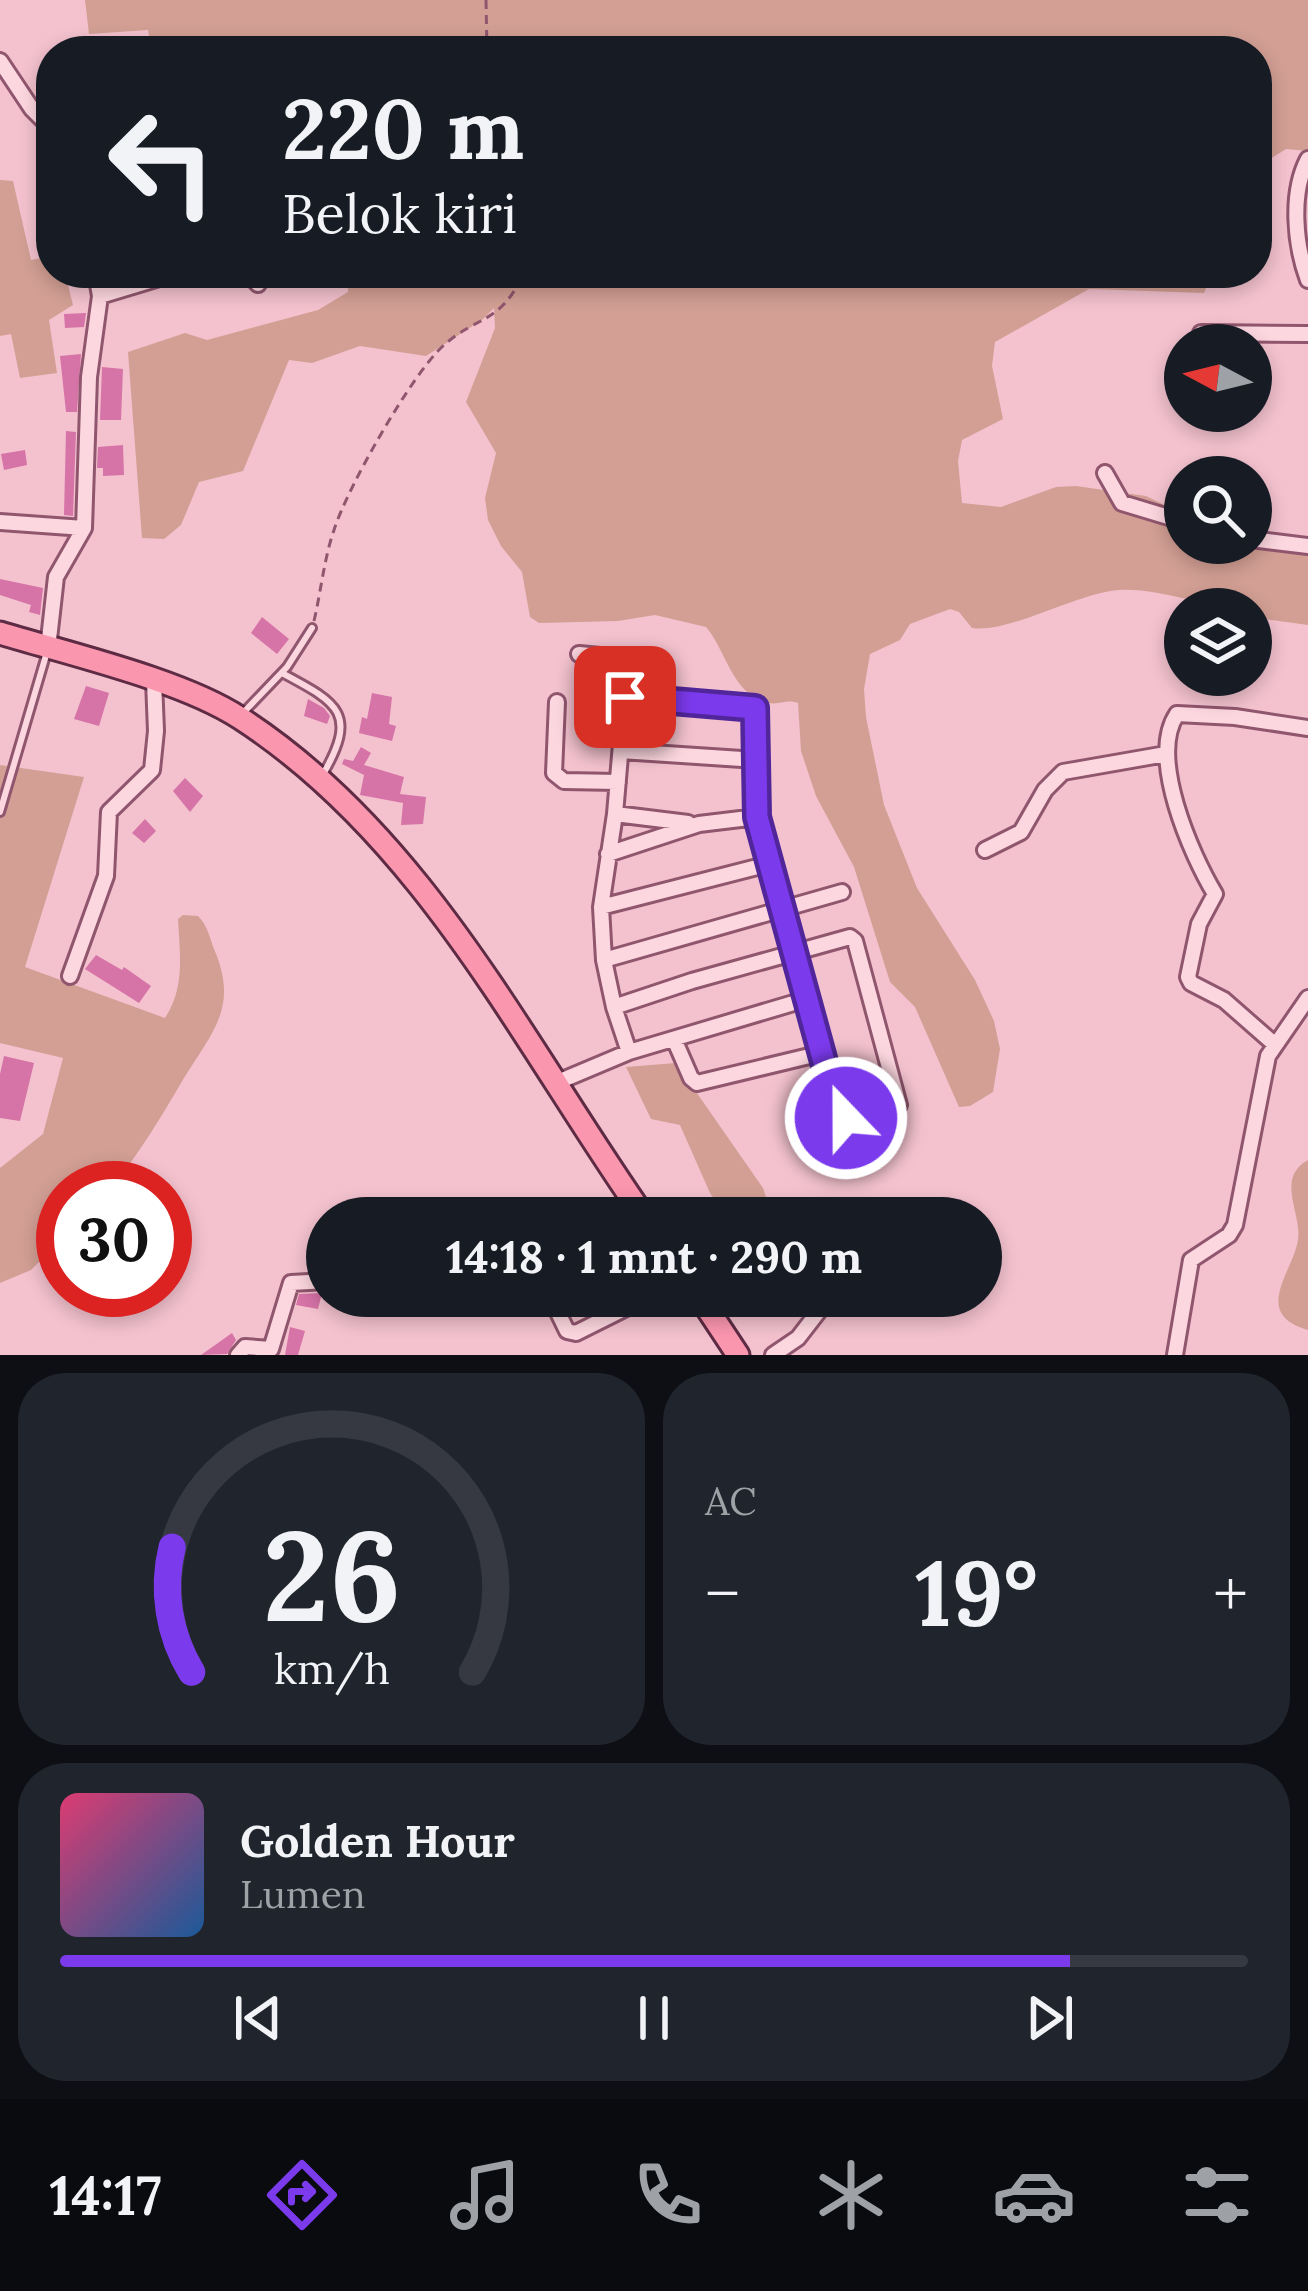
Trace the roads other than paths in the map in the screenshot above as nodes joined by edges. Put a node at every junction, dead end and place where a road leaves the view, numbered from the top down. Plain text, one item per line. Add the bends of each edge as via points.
1 (0, 61) edge
2 (36, 114) edge
3 (1308, 159) edge
4 (1308, 280) edge
5 (99, 288) edge
6 (126, 288) edge
7 (100, 296) junction
8 (1272, 334) edge
9 (1308, 334) edge
10 (1105, 473) dead end
11 (0, 506) edge
12 (1164, 516) edge
13 (1, 522) edge
14 (84, 528) junction
15 (1272, 542) edge
16 (1308, 546) edge
17 (312, 628) road end
18 (0, 633) edge
19 (49, 648) junction
20 (579, 654) dead end
21 (282, 673) junction
22 (154, 681) junction
23 (625, 697) junction
24 (557, 702) dead end
25 (239, 717) junction
26 (1308, 728) edge
27 (621, 752) junction
28 (1166, 754) junction
29 (757, 760) junction
30 (320, 780) junction
31 (618, 782) junction
32 (0, 812) edge
33 (614, 814) junction
34 (757, 817) junction
35 (699, 824) junction
36 (985, 850) dead end
37 (608, 854) junction
38 (769, 864) junction
39 (842, 892) dead end
40 (601, 907) junction
41 (782, 909) junction
42 (794, 951) junction
43 (604, 960) junction
44 (70, 976) dead end
45 (1308, 998) edge
46 (807, 999) junction
47 (614, 1007) junction
48 (674, 1039) junction
49 (1273, 1043) junction
50 (629, 1052) junction
51 (822, 1053) junction
52 (554, 1084) junction
53 (630, 1197) edge
54 (306, 1282) edge
55 (560, 1317) edge
56 (608, 1317) edge
57 (713, 1317) edge
58 (814, 1317) edge
59 (238, 1355) edge
60 (739, 1355) edge
61 (773, 1355) edge
62 (1174, 1355) edge

1 - 2 street
3 - 4 street via 1297,249
5 - 7 street
6 - 7 street
7 - 14 street
8 - 9 street
10 - 12 street via 1122,503
11 - 13 street
13 - 14 street
14 - 19 street via 56,577
15 - 16 street
17 - 21 lane
18 - 19 main road
19 - 22 main road
19 - 32 lane
20 - 23 street via 622,658
21 - 25 lane
21 - 30 lane via 329,698 340,714 339,747
22 - 25 main road
22 - 44 street via 152,770 106,819 106,877
23 - 27 street
23 - 29 street via 751,705
24 - 31 street via 554,773 563,782
25 - 30 main road
26 - 28 street via 1177,714
27 - 29 street
27 - 31 street
28 - 36 street via 1064,772 1021,832
28 - 49 street via 1215,894 1198,924 1188,977
29 - 34 street
30 - 52 main road via 449,925
31 - 33 street
33 - 35 street
33 - 37 street
34 - 35 street
34 - 38 street
35 - 37 street
37 - 40 street
38 - 40 street
38 - 41 street
39 - 41 street
40 - 43 street
41 - 42 street
41 - 43 street
42 - 46 street
42 - 47 street
42 - 51 street via 855,941 898,1107 841,1116
43 - 47 street
45 - 49 street
46 - 48 street
46 - 51 street
47 - 50 street
48 - 50 street
48 - 51 street via 697,1083
49 - 62 street via 1235,1226 1191,1260
50 - 52 street
52 - 53 main road
54 - 59 street via 291,1282 271,1348 252,1345
55 - 56 street via 576,1333
57 - 60 main road
58 - 61 street

